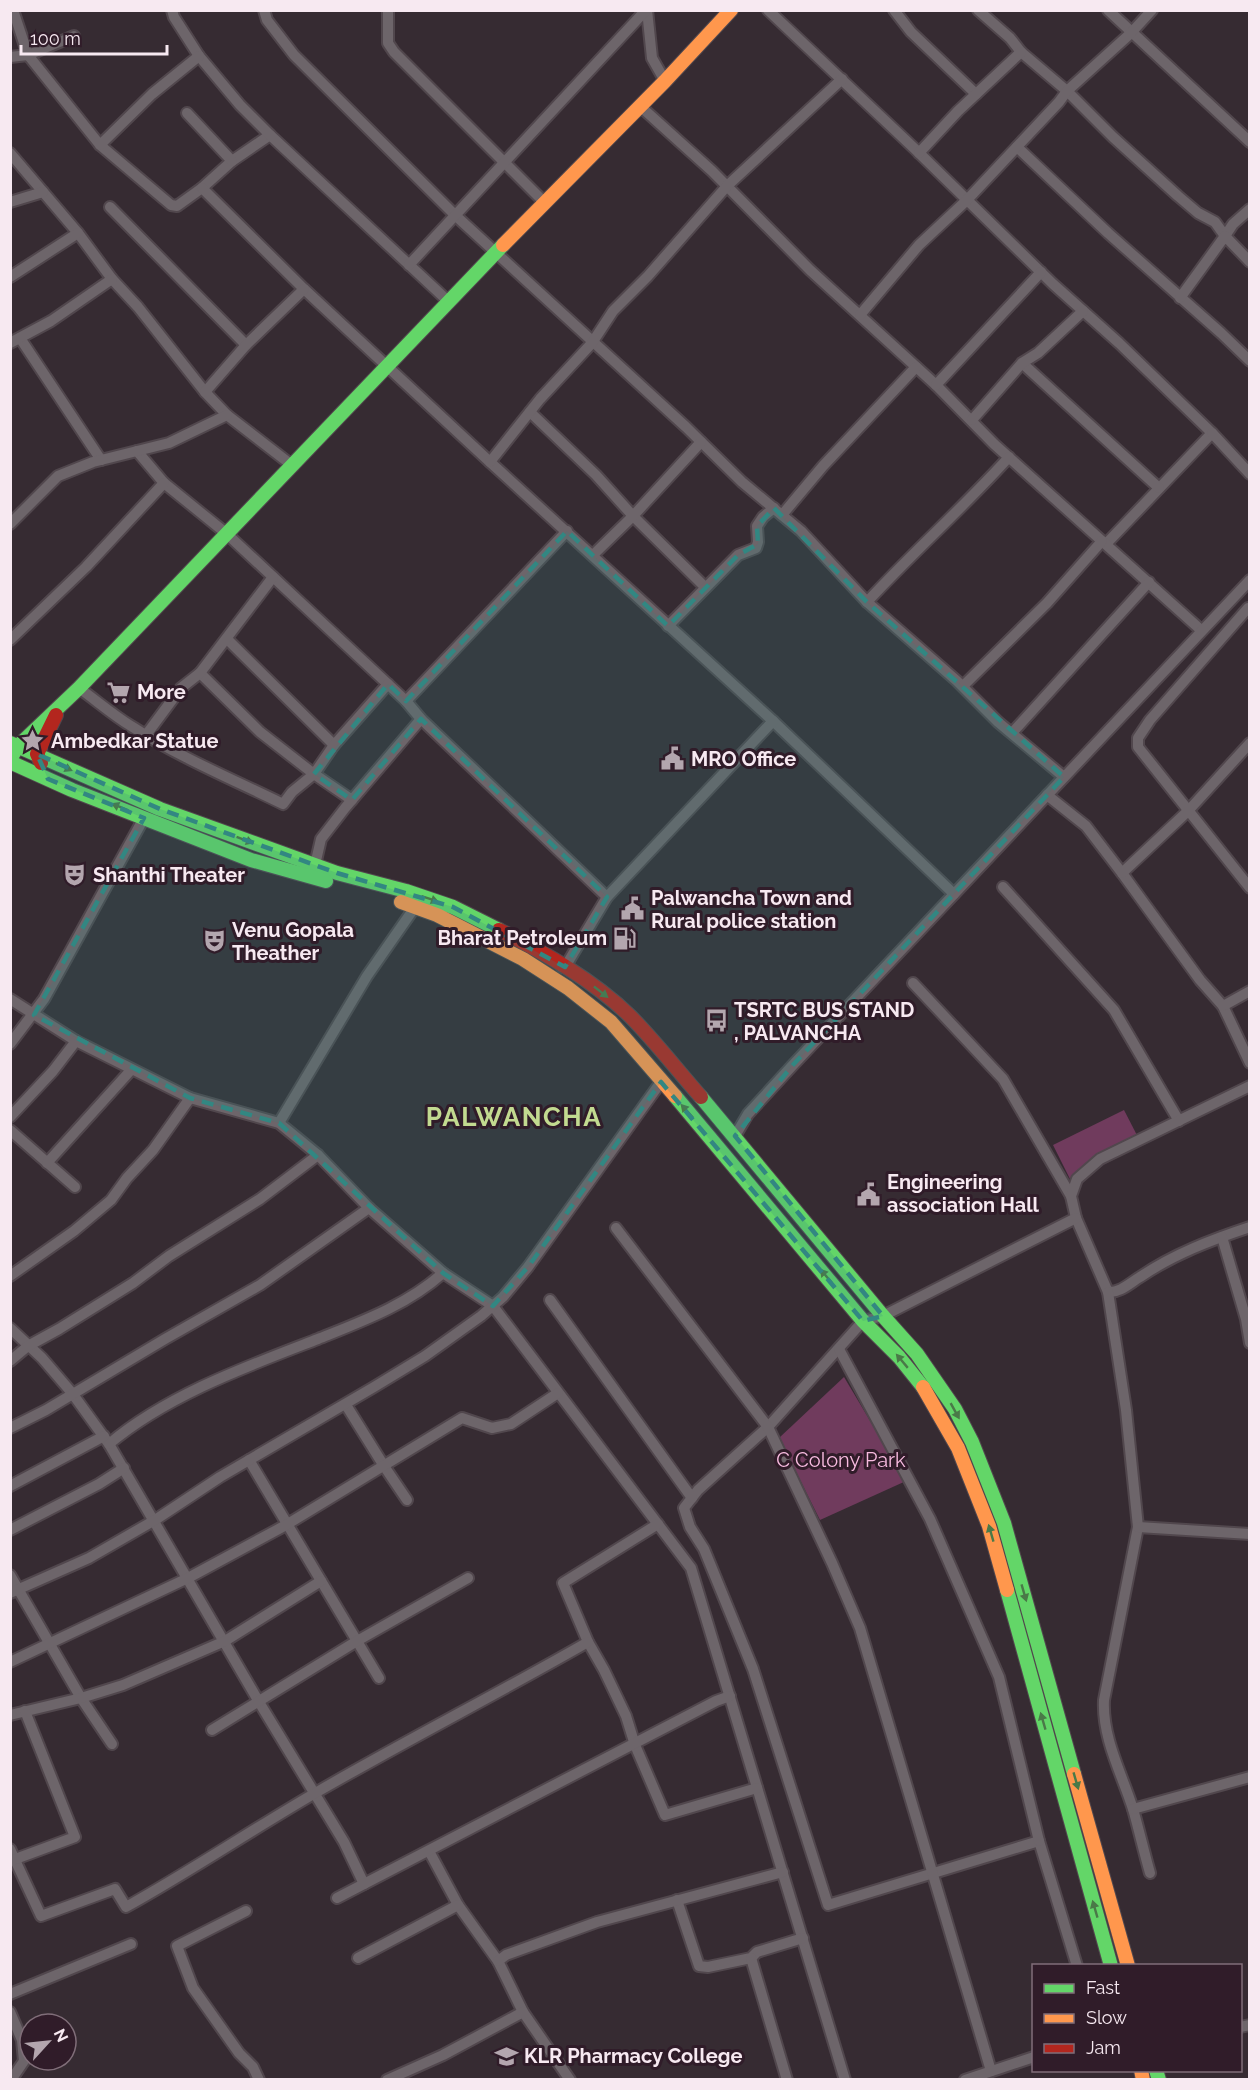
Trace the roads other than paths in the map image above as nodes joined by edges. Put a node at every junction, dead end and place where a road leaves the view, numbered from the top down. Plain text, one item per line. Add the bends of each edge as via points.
1 (13, 10) edge
2 (172, 10) edge
3 (264, 10) edge
4 (388, 10) edge
5 (646, 10) edge
6 (731, 10) edge
7 (768, 10) edge
8 (894, 10) edge
9 (978, 10) edge
10 (1108, 10) edge
11 (1152, 10) edge
12 (1131, 33) junction
13 (74, 36) dead end
14 (1021, 52) junction
15 (28, 55) junction
16 (198, 56) junction
17 (10, 57) edge
18 (842, 79) junction
19 (665, 81) junction
20 (1067, 91) junction
21 (976, 94) junction
22 (640, 106) junction
23 (187, 113) dead end
24 (270, 135) junction
25 (1250, 142) edge
26 (99, 145) junction
27 (1017, 147) junction
28 (10, 153) edge
29 (920, 153) junction
30 (232, 161) junction
31 (504, 163) junction
32 (727, 186) junction
33 (202, 188) junction
34 (43, 192) junction
35 (967, 200) junction
36 (10, 202) edge
37 (544, 202) junction
38 (110, 207) dead end
39 (1250, 209) edge
40 (456, 216) junction
41 (78, 232) junction
42 (1225, 236) junction
43 (495, 253) junction
44 (1250, 262) edge
45 (409, 266) junction
46 (1041, 272) junction
47 (10, 277) edge
48 (112, 279) junction
49 (304, 289) junction
50 (1180, 297) junction
51 (448, 301) junction
52 (1083, 311) junction
53 (860, 315) junction
54 (15, 340) edge
55 (592, 343) junction
56 (246, 345) junction
57 (1250, 361) edge
58 (1022, 363) junction
59 (388, 366) junction
60 (916, 367) junction
61 (936, 384) junction
62 (205, 392) junction
63 (530, 412) junction
64 (227, 415) junction
65 (972, 420) junction
66 (1212, 434) junction
67 (701, 442) junction
68 (137, 451) junction
69 (1009, 457) junction
70 (101, 460) junction
71 (490, 462) junction
72 (293, 466) junction
73 (1250, 474) edge
74 (164, 483) junction
75 (1159, 488) junction
76 (778, 512) junction
77 (633, 516) junction
78 (10, 524) edge
79 (567, 531) junction
80 (227, 534) junction
81 (1104, 543) junction
82 (593, 555) junction
83 (273, 578) junction
84 (1250, 580) edge
85 (1149, 582) junction
86 (705, 587) junction
87 (1237, 600) dead end
88 (867, 602) junction
89 (1249, 609) edge
90 (668, 626) junction
91 (1201, 630) junction
92 (227, 639) junction
93 (10, 640) edge
94 (200, 673) junction
95 (388, 684) junction
96 (963, 686) junction
97 (80, 688) junction
98 (406, 701) junction
99 (60, 706) junction
100 (422, 719) junction
101 (773, 721) junction
102 (1012, 733) junction
103 (146, 735) junction
104 (1250, 743) edge
105 (14, 745) edge
106 (334, 745) junction
107 (37, 754) junction
108 (10, 760) edge
109 (314, 774) junction
110 (1064, 777) junction
111 (48, 779) junction
112 (1047, 795) junction
113 (352, 800) junction
114 (1188, 811) junction
115 (144, 818) junction
116 (315, 865) junction
117 (1122, 873) junction
118 (1003, 887) dead end
119 (1250, 888) edge
120 (954, 894) junction
121 (607, 897) junction
122 (415, 907) junction
123 (536, 967) junction
124 (565, 967) junction
125 (913, 983) dead end
126 (1250, 991) edge
127 (10, 999) edge
128 (1223, 1006) junction
129 (34, 1015) junction
130 (76, 1041) junction
131 (10, 1044) edge
132 (1250, 1063) edge
133 (131, 1070) junction
134 (661, 1082) junction
135 (1250, 1086) edge
136 (190, 1098) junction
137 (10, 1117) edge
138 (1179, 1121) junction
139 (279, 1123) junction
140 (10, 1130) edge
141 (707, 1133) junction
142 (735, 1136) junction
143 (318, 1155) junction
144 (47, 1163) junction
145 (75, 1187) dead end
146 (1071, 1196) junction
147 (369, 1208) junction
148 (1076, 1218) junction
149 (1250, 1227) edge
150 (616, 1228) dead end
151 (1222, 1237) junction
152 (443, 1273) junction
153 (10, 1276) edge
154 (1108, 1292) junction
155 (550, 1300) dead end
156 (493, 1306) junction
157 (883, 1316) junction
158 (863, 1321) junction
159 (10, 1328) edge
160 (1250, 1343) edge
161 (28, 1346) junction
162 (839, 1349) junction
163 (10, 1361) edge
164 (72, 1393) junction
165 (558, 1393) junction
166 (346, 1404) junction
167 (768, 1427) junction
168 (10, 1428) edge
169 (106, 1440) junction
170 (249, 1460) junction
171 (384, 1466) junction
172 (124, 1468) junction
173 (10, 1486) edge
174 (692, 1498) junction
175 (407, 1500) dead end
176 (155, 1520) junction
177 (658, 1524) junction
178 (286, 1525) junction
179 (1138, 1527) junction
180 (10, 1530) edge
181 (1250, 1533) edge
182 (10, 1575) edge
183 (188, 1578) junction
184 (468, 1578) dead end
185 (321, 1581) junction
186 (15, 1591) edge
187 (225, 1641) junction
188 (357, 1641) junction
189 (588, 1642) junction
190 (51, 1644) junction
191 (10, 1662) edge
192 (379, 1678) dead end
193 (730, 1696) junction
194 (81, 1698) junction
195 (260, 1702) junction
196 (25, 1711) junction
197 (10, 1715) edge
198 (212, 1730) dead end
199 (112, 1744) dead end
200 (635, 1745) junction
201 (1250, 1777) edge
202 (757, 1788) junction
203 (315, 1793) junction
204 (1133, 1809) junction
205 (1039, 1841) junction
206 (429, 1851) junction
207 (12, 1856) edge
208 (783, 1872) junction
209 (1150, 1873) dead end
210 (933, 1874) junction
211 (364, 1884) junction
212 (337, 1898) dead end
213 (676, 1900) junction
214 (458, 1905) junction
215 (246, 1911) dead end
216 (803, 1938) junction
217 (131, 1944) dead end
218 (358, 1958) dead end
219 (751, 1958) junction
220 (498, 1961) junction
221 (1077, 1964) edge
222 (1111, 1964) edge
223 (1128, 1964) edge
224 (10, 1994) edge
225 (10, 2012) edge
226 (523, 2012) junction
227 (1032, 2058) edge
228 (991, 2071) junction
229 (11, 2079) edge
230 (259, 2079) edge
231 (387, 2079) edge
232 (570, 2079) edge
233 (787, 2079) edge
234 (845, 2079) edge
235 (965, 2079) edge

1 - 15 street
2 - 16 street
3 - 40 street via 267,21 294,55
4 - 31 street via 388,42 394,52
5 - 19 street via 652,58
5 - 31 street
6 - 19 main road
7 - 18 street
8 - 21 street via 911,32
9 - 14 street
10 - 12 street
11 - 12 street
12 - 20 street
12 - 25 street
13 - 15 street
14 - 20 street
14 - 21 street
15 - 17 street
15 - 26 street
16 - 24 street
16 - 26 street
18 - 29 street
18 - 32 street
19 - 22 main road
20 - 27 street
20 - 42 street via 1178,196 1215,222
21 - 29 street
22 - 32 street
22 - 37 main road
23 - 30 street
24 - 30 street
24 - 45 street
26 - 33 street via 171,205 177,206
27 - 35 street
27 - 50 street
28 - 34 street
29 - 35 street
30 - 33 street
31 - 37 street
31 - 40 street
32 - 53 street
32 - 55 street via 613,311
33 - 49 street
34 - 36 street
34 - 41 street
35 - 46 street
35 - 53 street via 919,245
37 - 43 main road
38 - 56 street
39 - 42 street
40 - 43 street
40 - 45 street
41 - 47 street
41 - 48 street
42 - 44 street
42 - 50 street
43 - 51 main road
43 - 55 street
45 - 51 street
46 - 52 street
46 - 61 street
48 - 54 street via 51,321
48 - 62 street
49 - 56 street
49 - 59 street
50 - 57 street
51 - 59 main road
52 - 58 street
52 - 66 street
53 - 60 street
54 - 70 street
55 - 63 street
55 - 67 street
56 - 62 street
58 - 65 street
58 - 75 street
59 - 71 street
59 - 72 main road
60 - 61 street
60 - 76 street
61 - 65 street
62 - 64 street
63 - 71 street
63 - 77 street
64 - 68 street via 170,443
64 - 72 street
65 - 69 street
66 - 73 street
66 - 75 street
67 - 76 street
67 - 77 street
68 - 70 street
68 - 74 street
69 - 81 street
69 - 88 street
70 - 78 street via 58,476
71 - 79 street
72 - 80 main road
74 - 80 street
74 - 93 street via 86,567
75 - 81 street
76 - 86 street via 763,517 757,526 756,548 738,555
76 - 88 street
77 - 82 street
77 - 86 street
79 - 82 street
79 - 98 street
80 - 83 street
80 - 97 main road
81 - 85 street
81 - 96 street
82 - 90 street
83 - 92 street
83 - 95 street
84 - 91 street
85 - 91 street
85 - 102 street
86 - 90 street
87 - 89 street
88 - 96 street
89 - 114 street via 1138,738 1138,747
90 - 101 street
91 - 110 street
92 - 94 street
92 - 106 street
94 - 103 street via 180,688
94 - 109 street via 260,732
95 - 98 street
95 - 106 street
96 - 102 street
97 - 99 main road
97 - 103 street
98 - 100 street
99 - 105 main road
99 - 107 main road
100 - 113 street
100 - 121 street
101 - 120 street
101 - 121 street
102 - 110 street
103 - 109 street via 283,804
104 - 114 street
105 - 107 main road
105 - 108 main road
106 - 109 street
107 - 111 main road
107 -> 116 main road via 160,809
108 - 111 main road
109 - 113 street
110 - 112 street
115 -> 111 main road
112 - 117 street via 1086,826
112 - 120 street
113 - 116 street via 321,839
114 - 117 street
114 - 119 street
115 - 122 main road via 251,860
115 - 129 street
116 -> 124 main road via 453,907
117 - 128 street
118 - 138 street via 1114,1010
120 - 142 street via 748,1114
121 - 124 street
122 - 123 main road
122 - 139 street via 367,976
123 - 124 street
123 - 134 main road via 610,1022
124 -> 142 main road via 630,1016
125 - 146 street via 1003,1079
126 - 128 street
127 - 129 street
128 - 132 street
129 - 130 street
129 - 131 street
130 - 133 street
130 - 137 street
133 - 136 street
133 - 144 street
141 -> 134 main road
134 - 156 street via 528,1268
135 - 138 street
136 - 139 street
136 - 153 street via 111,1200
138 - 146 street via 1100,1160 1077,1179
139 - 143 street
140 - 144 street
141 - 142 street
158 -> 141 main road
142 - 157 main road
143 - 147 street
143 - 161 street via 260,1199 133,1283
144 - 145 street
146 - 148 street
147 - 152 street
147 - 164 street via 260,1285
148 - 154 street
148 - 157 street
149 - 151 street
150 - 167 street
151 - 154 street via 1188,1249 1121,1290
151 - 160 street
152 - 156 street
152 - 169 street via 399,1305 198,1389
154 - 179 street
155 - 174 street
156 - 165 street
156 - 166 street via 425,1356
157 - 158 street
157 -> 223 main road via 917,1354 955,1409 1004,1523
158 - 162 street
222 -> 158 main road via 989,1526 958,1448 939,1413 919,1381
159 - 161 street
161 - 163 street
161 - 164 street
162 - 167 street
162 - 205 street via 930,1519 999,1677
164 - 168 street
164 - 169 street
165 - 171 street via 511,1424 492,1428 462,1418
165 - 177 street
166 - 170 street
166 - 171 street
167 - 174 street
167 - 210 street via 860,1628
169 - 172 street
169 - 173 street
170 - 176 street
170 - 178 street
171 - 175 street
171 - 178 street
172 - 176 street
172 - 180 street
174 - 210 street via 684,1508 690,1527 704,1549 753,1669 828,1905
176 - 183 street
176 - 186 street via 89,1558
177 - 189 street via 563,1584
177 - 193 street via 691,1568
178 - 183 street
178 - 185 street
179 - 181 street
179 - 204 street via 1103,1711
182 - 186 street
183 - 187 street
183 - 190 street
184 - 188 street
185 - 187 street
185 - 188 street
186 - 190 street
187 - 194 street via 123,1685
187 - 195 street
188 - 192 street
188 - 195 street
189 - 200 street via 626,1716
189 - 203 street
190 - 191 street
190 - 194 street
193 - 200 street
193 - 202 street
194 - 196 street
194 - 199 street
195 - 198 street
195 - 203 street
196 - 197 street
196 - 207 street via 75,1837
200 - 202 street via 665,1815
200 - 206 street
201 - 204 street
202 - 208 street
203 - 207 street via 126,1907 115,1889 41,1916
203 - 211 street
204 - 209 street
205 - 210 street
205 - 221 street
206 - 211 street
206 - 214 street
208 - 213 street
208 - 216 street
210 - 228 street
211 - 212 street
213 - 219 street via 699,1966
213 - 220 street via 597,1922
214 - 218 street
214 - 220 street
215 - 230 street via 177,1946 193,1988
216 - 219 street via 758,1952
216 - 234 street
217 - 224 street
219 - 233 street
220 - 226 street
225 - 229 street via 22,2040 24,2061
226 - 231 street via 443,2055
226 - 232 street
227 - 228 street
228 - 235 street

